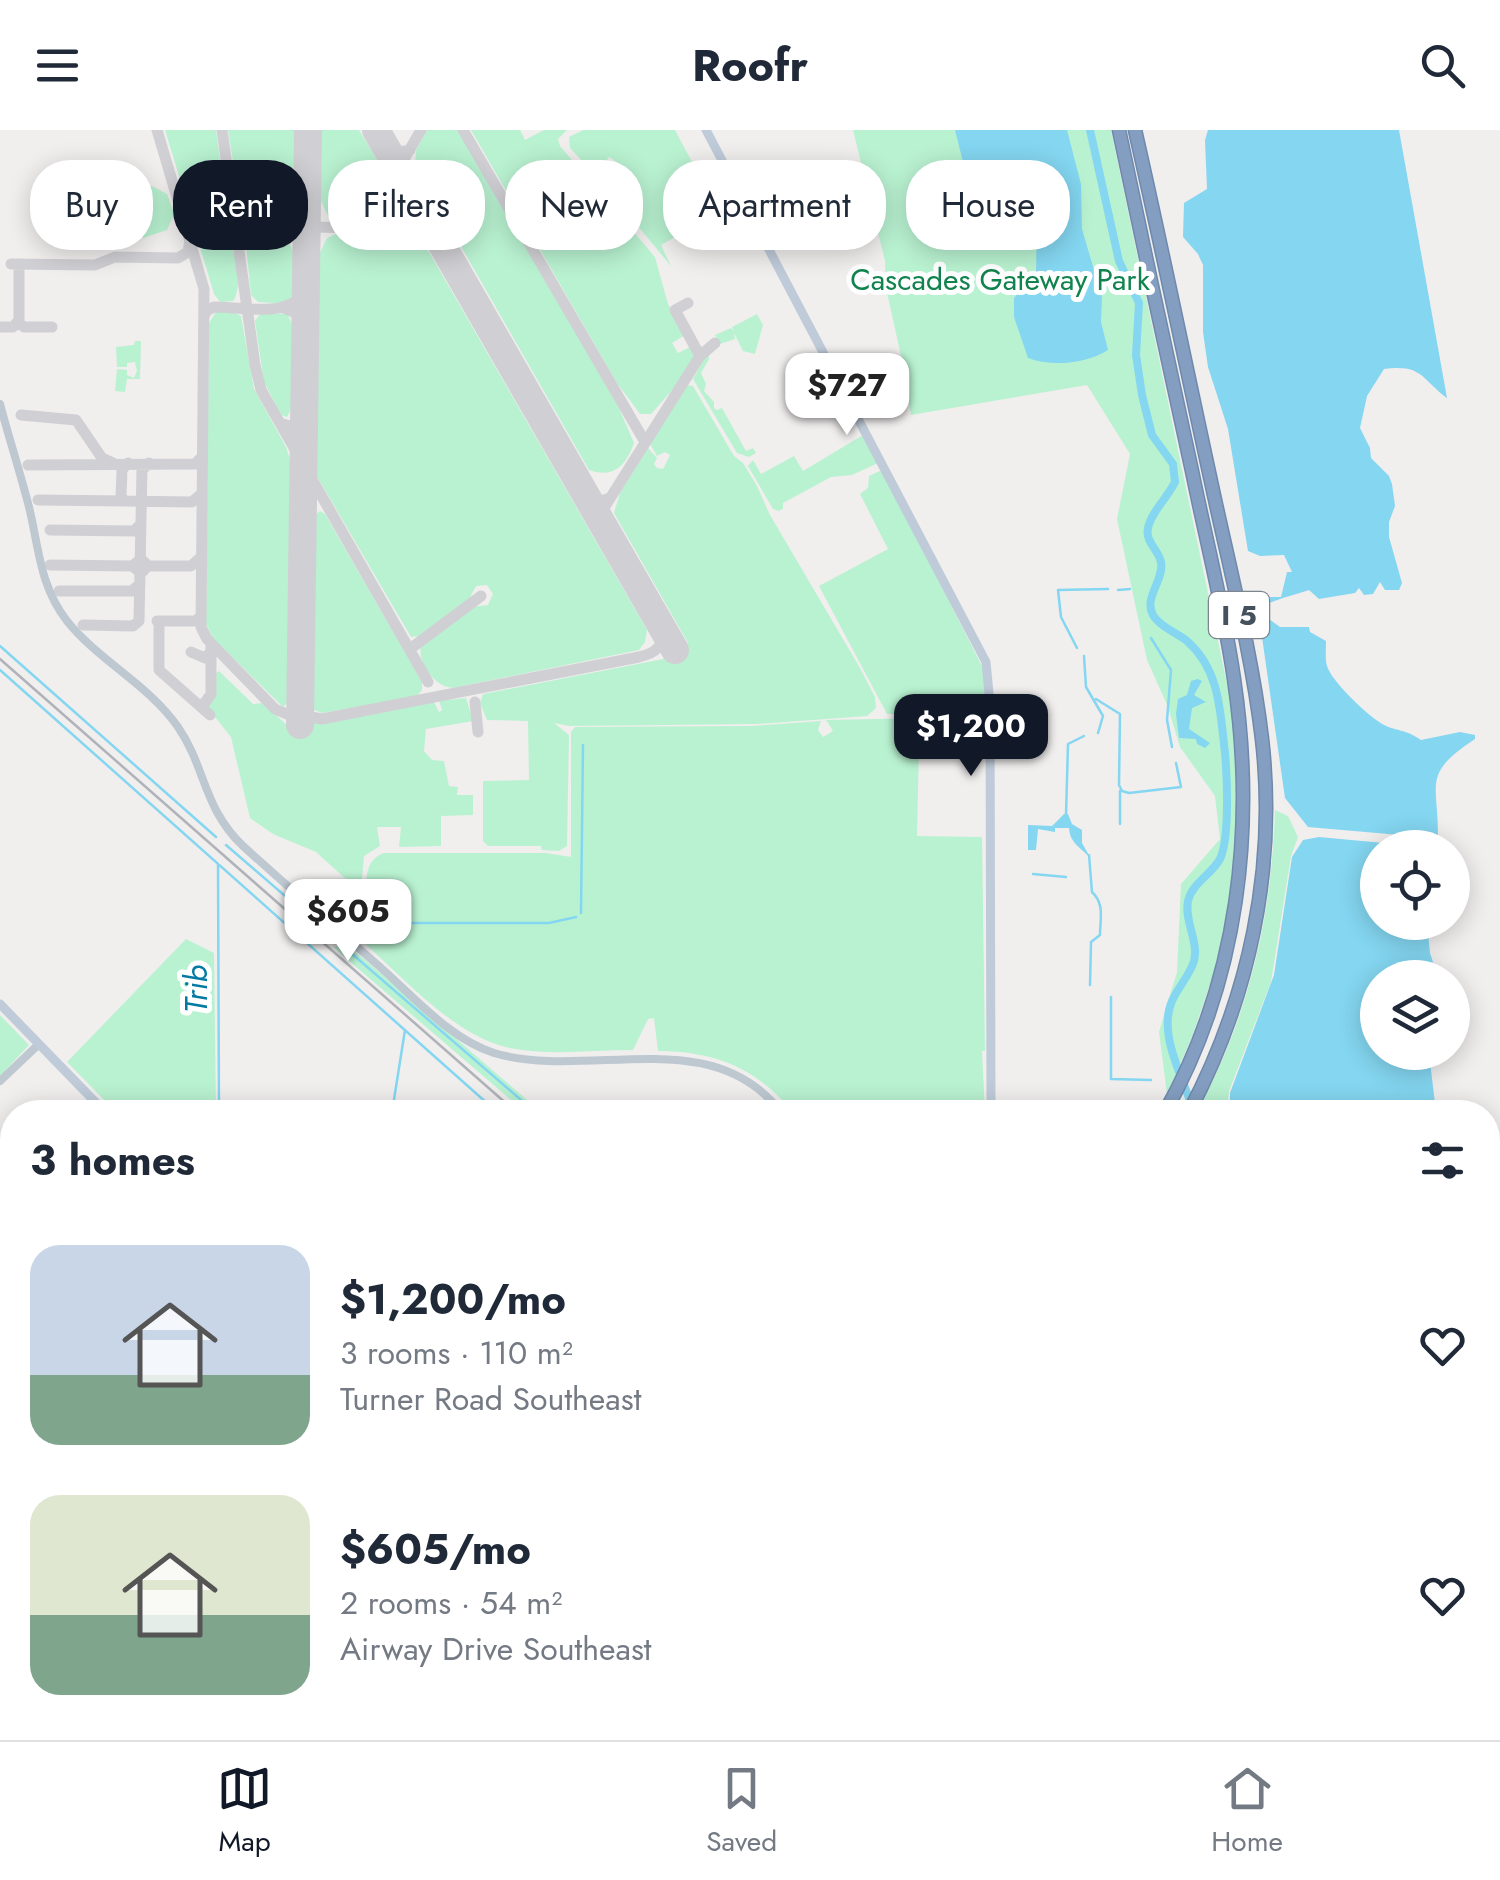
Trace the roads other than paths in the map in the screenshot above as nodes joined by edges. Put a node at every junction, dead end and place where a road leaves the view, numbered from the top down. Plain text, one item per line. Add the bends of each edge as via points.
1 (706, 130) edge
2 (1136, 134) edge
3 (1120, 136) edge
4 (0, 404) edge
5 (0, 1004) edge
6 (39, 1044) junction
7 (0, 1081) edge
8 (93, 1100) edge
9 (768, 1100) edge
10 (991, 1100) edge
11 (1172, 1100) edge
12 (1195, 1100) edge

1 - 10 main road via 986,662
2 - 12 highway, I 5 via 1251,670 1265,770 1265,846 1251,946 1234,1010
3 - 11 highway, I 5 via 1220,598 1242,743 1234,910 1218,986
4 - 9 street via 42,573 58,608 177,725 212,807 232,836 458,1035 486,1050 521,1058 701,1062 748,1082
5 - 6 main road
6 - 7 street
6 - 8 main road

